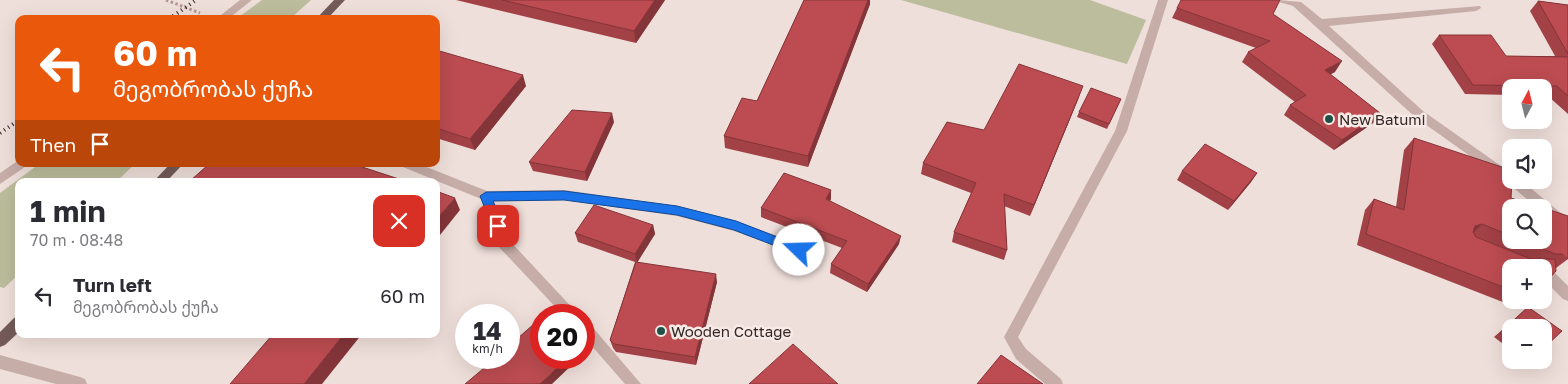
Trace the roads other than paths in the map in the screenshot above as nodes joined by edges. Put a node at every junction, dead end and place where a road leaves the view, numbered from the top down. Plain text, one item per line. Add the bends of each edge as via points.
1 (247, 0) edge
2 (340, 0) edge
3 (1164, 0) edge
4 (1283, 0) edge
5 (1476, 8) dead end
6 (226, 15) edge
7 (325, 15) edge
8 (1320, 23) junction
9 (17, 167) edge
10 (174, 167) edge
11 (414, 167) edge
12 (1502, 172) edge
13 (163, 178) edge
14 (0, 179) edge
15 (1524, 189) edge
16 (486, 196) junction
17 (1568, 226) edge
18 (799, 250) dead end
19 (1552, 279) edge
20 (1568, 295) edge
21 (562, 304) edge
22 (15, 326) edge
23 (595, 340) edge
24 (0, 341) edge
25 (0, 362) edge
26 (80, 384) edge
27 (634, 384) edge
28 (1056, 384) edge

1 - 6 street
2 - 7 main road
3 - 28 street via 1121,131 1011,337 1021,354
4 - 8 street via 1297,4
5 - 8 street
8 - 12 street via 1419,114
9 - 14 street
10 - 13 main road
11 - 16 street
15 - 17 street
16 - 18 street via 564,195 677,211 736,226
16 - 21 street via 503,242
19 - 20 street
22 - 24 main road
23 - 27 street
25 - 26 street

